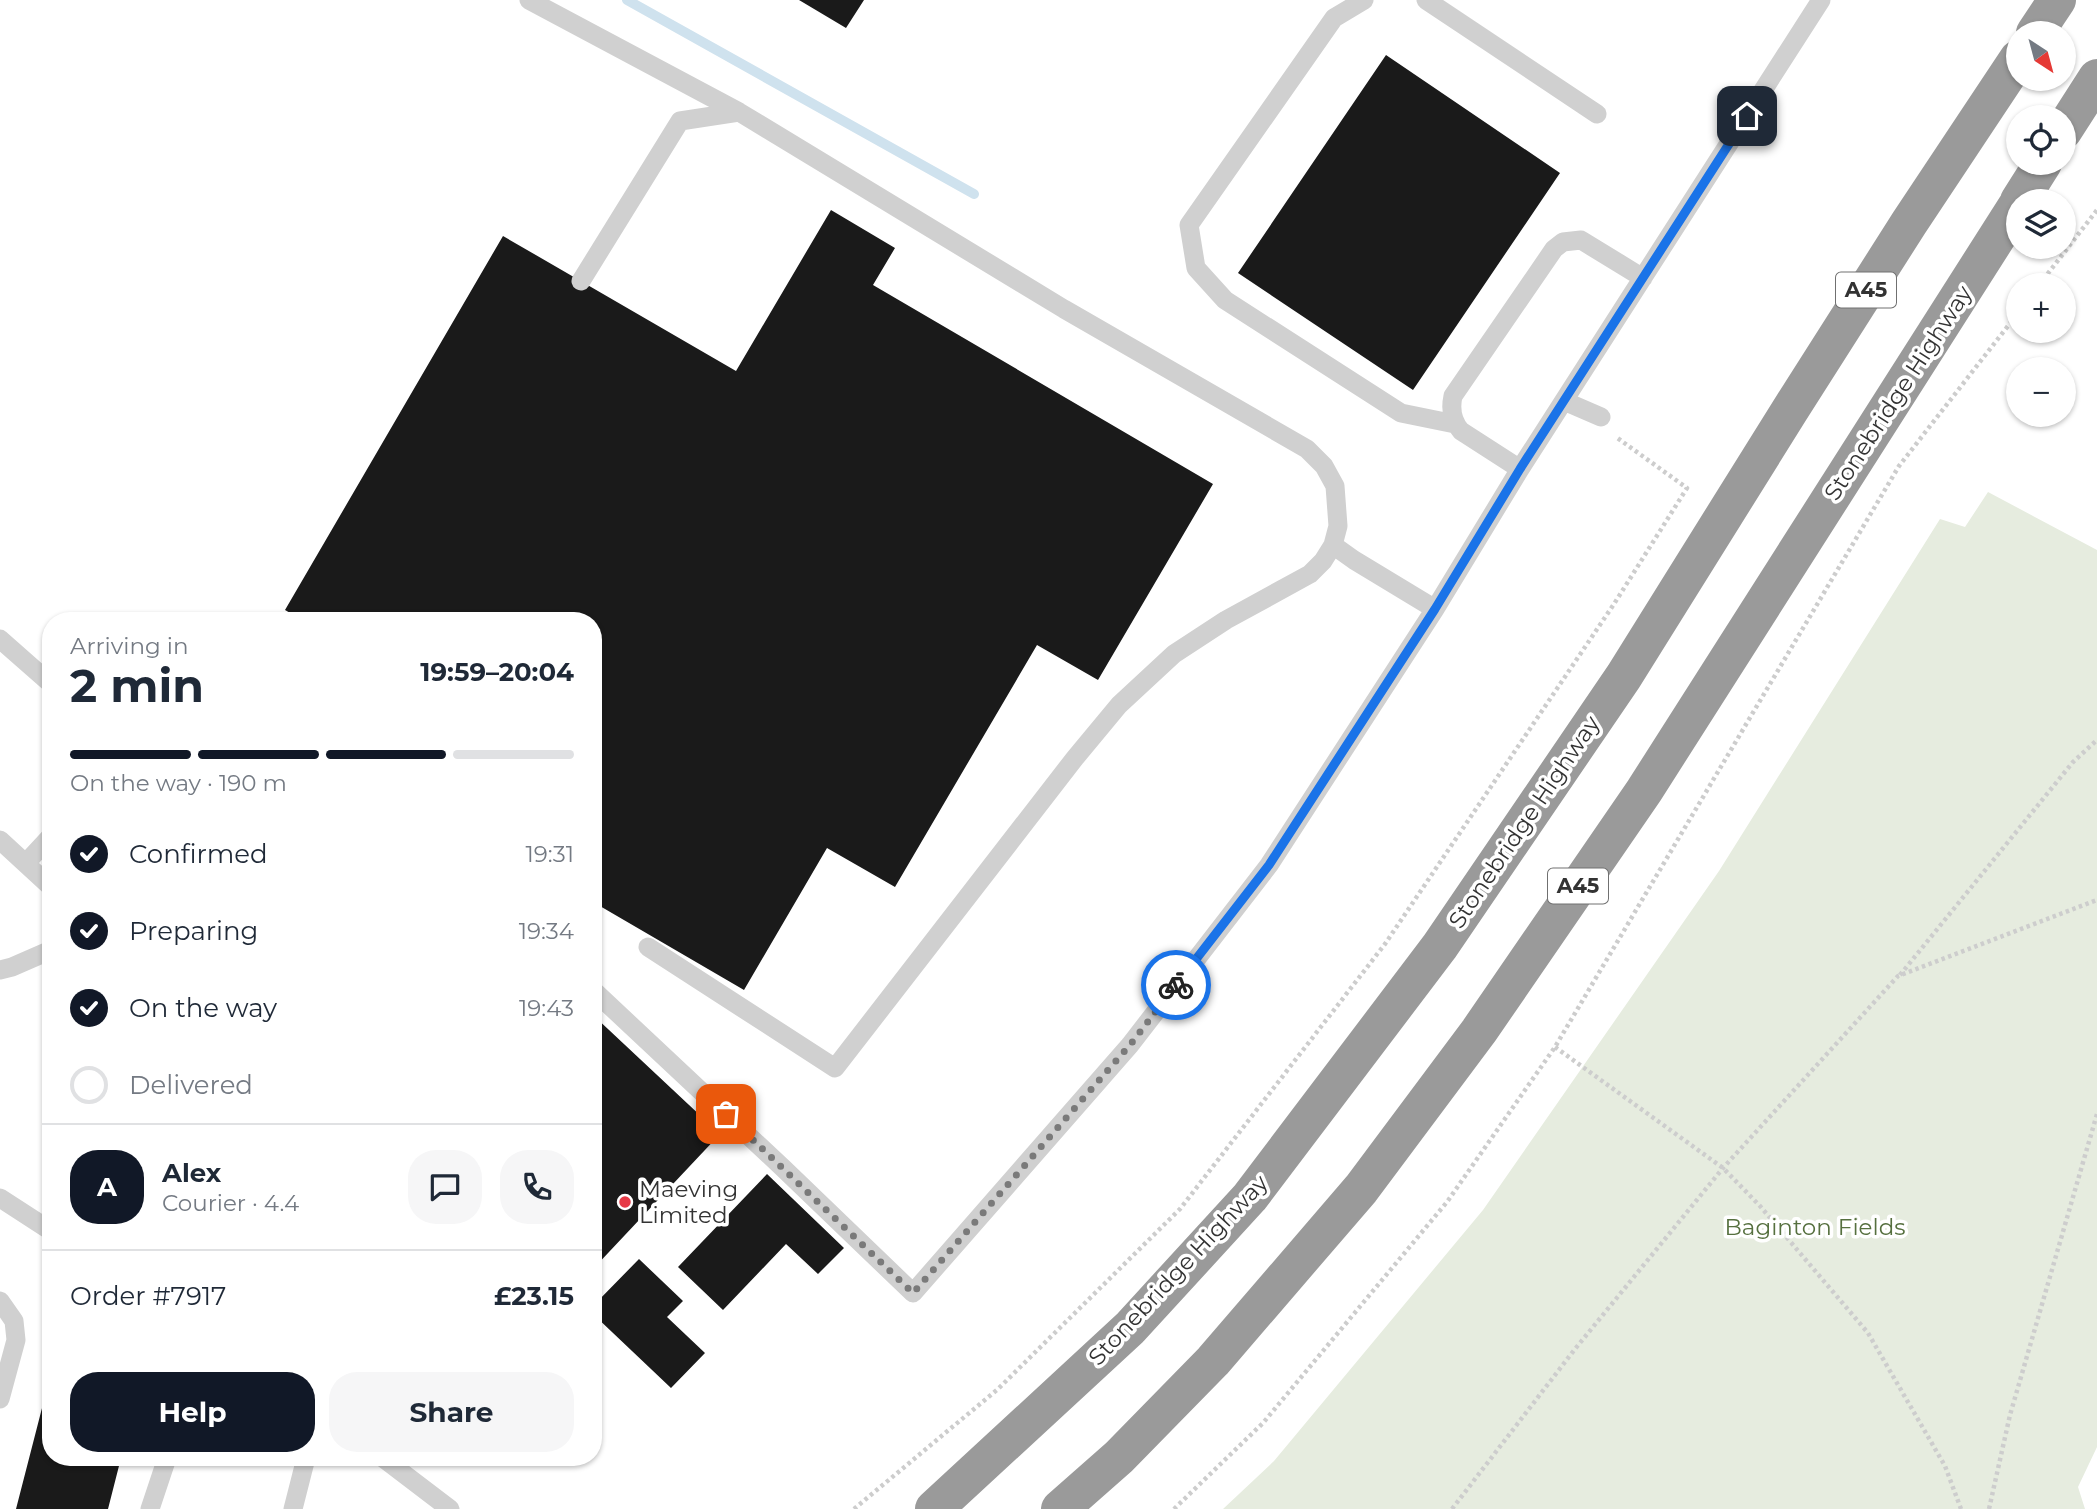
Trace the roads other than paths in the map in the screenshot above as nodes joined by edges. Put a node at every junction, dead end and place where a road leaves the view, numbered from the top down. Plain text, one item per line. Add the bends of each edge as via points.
1 (529, 0) edge
2 (1364, 0) edge
3 (1426, 0) edge
4 (1821, 0) edge
5 (2057, 0) edge
6 (2043, 21) edge
7 (2006, 77) edge
8 (2097, 78) edge
9 (2076, 111) edge
10 (739, 112) junction
11 (1597, 114) dead end
12 (2006, 221) edge
13 (1643, 278) junction
14 (582, 281) dead end
15 (1564, 401) junction
16 (1601, 418) dead end
17 (1455, 424) junction
18 (1520, 469) junction
19 (1333, 545) junction
20 (1435, 609) junction
21 (0, 639) edge
22 (42, 676) edge
23 (0, 840) edge
24 (42, 846) edge
25 (26, 863) junction
26 (42, 878) edge
27 (648, 947) dead end
28 (42, 954) edge
29 (0, 970) edge
30 (602, 998) edge
31 (0, 1198) edge
32 (42, 1225) edge
33 (0, 1301) edge
34 (0, 1399) edge
35 (164, 1466) edge
36 (304, 1466) edge
37 (394, 1466) edge
38 (150, 1509) edge
39 (293, 1509) edge
40 (450, 1509) edge
41 (934, 1509) edge
42 (1060, 1509) edge

1 - 10 lane
2 - 17 lane via 1334,18 1189,225 1196,268 1225,300 1401,413
3 - 11 lane
4 - 13 lane
5 - 6 highway
7 - 41 highway, Stonebridge Highway / A45 via 1901,235 1624,676 1440,946 1250,1197 1130,1328
8 - 9 highway
10 - 14 lane via 680,121
10 - 19 lane via 1064,309 1307,449 1335,486 1338,526
12 - 42 highway, Stonebridge Highway / A45 via 1644,791 1479,1031 1361,1189 1213,1362
13 - 15 lane
13 - 17 lane via 1581,240 1563,242 1453,396 1450,406
15 - 16 lane
15 - 18 lane
17 - 18 lane
18 - 20 lane
19 - 20 lane
19 - 27 lane via 1310,574 1174,654 1119,705 835,1068
20 - 30 lane via 1269,865 1130,1045 913,1293
21 - 22 lane
23 - 25 lane
24 - 25 lane
25 - 26 lane
28 - 29 lane
31 - 32 lane
33 - 34 lane via 14,1321 16,1340
35 - 38 lane
36 - 39 lane
37 - 40 lane

